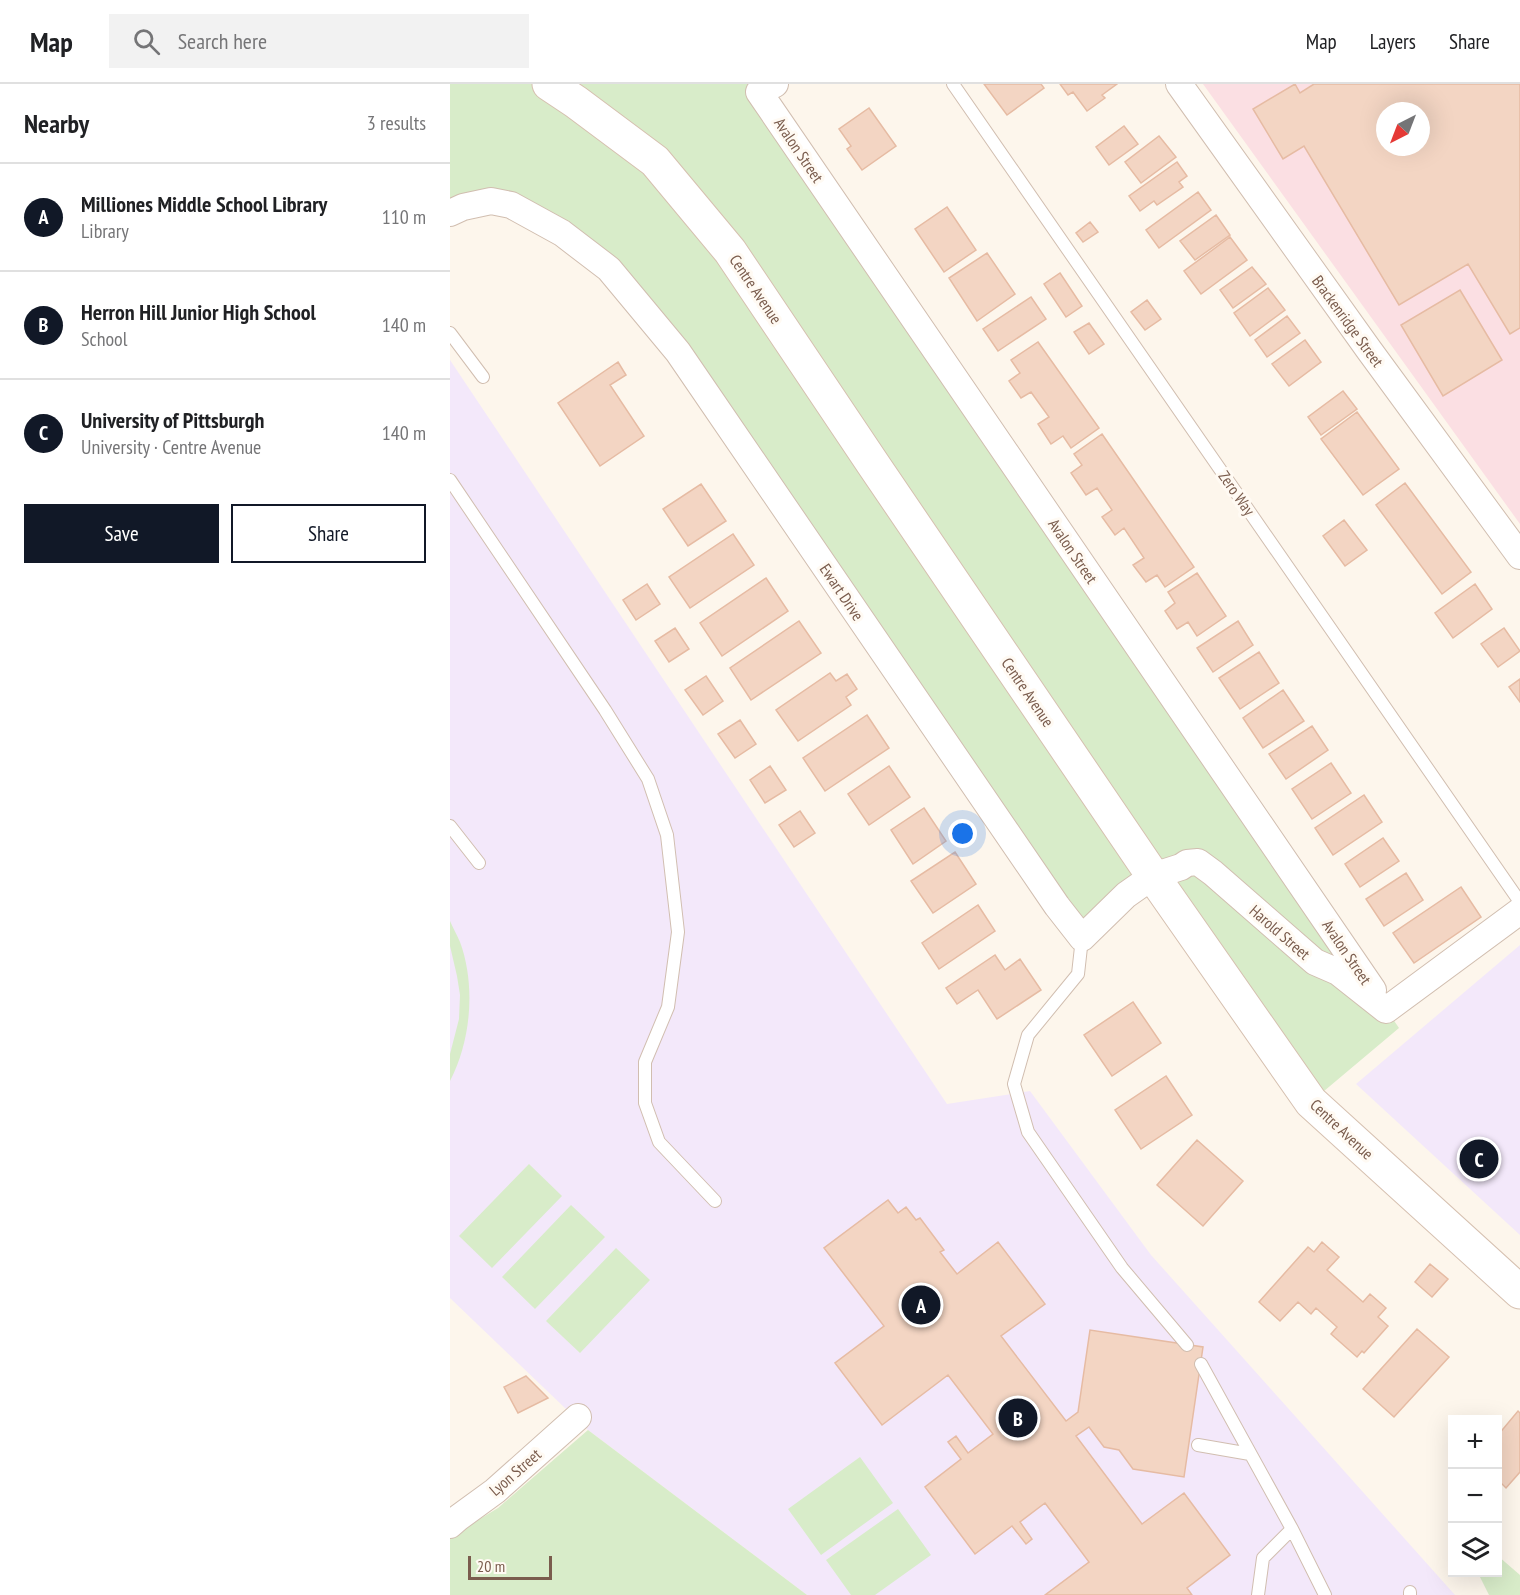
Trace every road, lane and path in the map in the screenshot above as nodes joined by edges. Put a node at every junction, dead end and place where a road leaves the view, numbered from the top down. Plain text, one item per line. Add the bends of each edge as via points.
1 (549, 84) edge
2 (953, 84) edge
3 (1179, 84) edge
4 (767, 88) edge
5 (450, 213) edge
6 (450, 333) edge
7 (483, 377) dead end
8 (450, 480) edge
9 (1520, 556) edge
10 (450, 826) edge
11 (479, 863) dead end
12 (1153, 876) junction
13 (1520, 902) edge
14 (1520, 911) edge
15 (1082, 938) junction
16 (1386, 1010) junction
17 (715, 1201) dead end
18 (1520, 1292) edge
19 (1187, 1345) dead end
20 (1201, 1364) dead end
21 (578, 1417) dead end
22 (1198, 1445) dead end
23 (1250, 1454) junction
24 (450, 1525) edge
25 (1292, 1529) junction
26 (1258, 1595) edge
27 (1325, 1595) edge

1 - 12 main road, Centre Avenue via 655,161 730,250
2 - 13 lane, Zero Way
3 - 9 street, Brackenridge Street
4 - 16 street, Avalon Street
5 - 15 street, Ewart Drive via 490,201 511,205 562,233 609,269 678,352 1050,897
6 - 7 lane
8 - 17 lane via 606,710 648,779 668,835 678,932 668,1007 645,1062 645,1103 659,1142
10 - 11 lane
12 - 15 street via 1126,895
12 - 16 street, Harold Street via 1198,862 1315,962 1338,972
12 - 18 main road, Centre Avenue via 1311,1102
14 - 16 street
15 - 19 lane via 1078,974 1028,1035 1014,1084 1028,1132 1122,1268
20 - 23 lane
21 - 24 street, Lyon Street via 495,1491
22 - 23 lane
23 - 25 lane
25 - 26 lane via 1263,1558
25 - 27 lane

